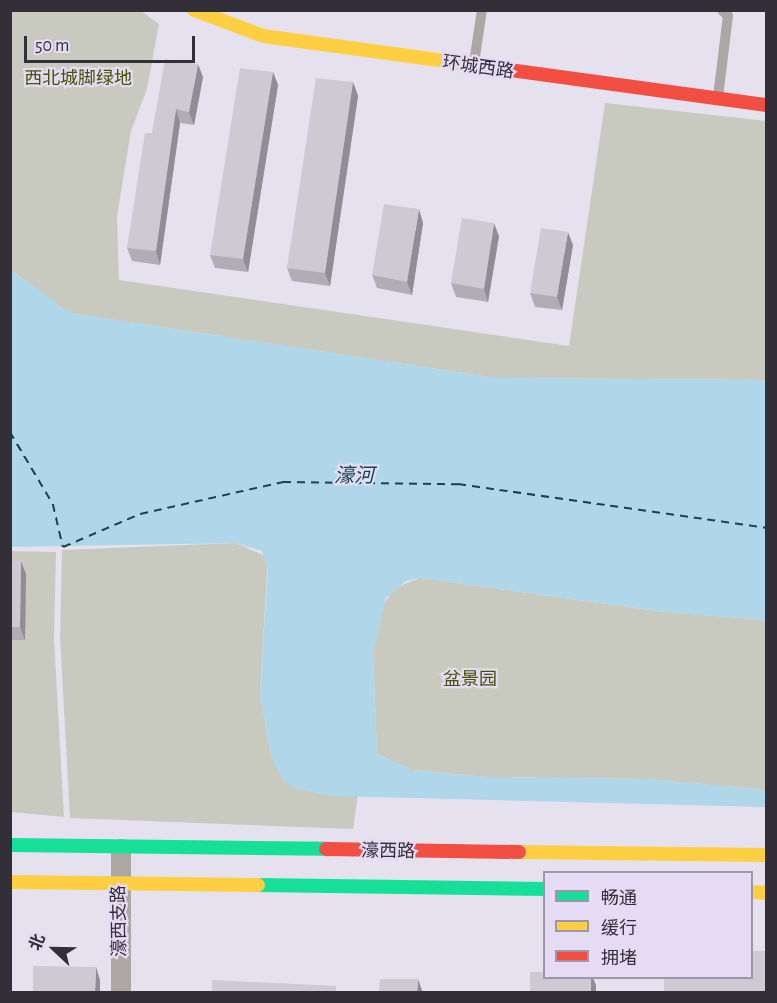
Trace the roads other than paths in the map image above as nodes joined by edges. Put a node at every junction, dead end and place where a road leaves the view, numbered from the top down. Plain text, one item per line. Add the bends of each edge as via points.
1 (194, 10) edge
2 (482, 10) edge
3 (722, 10) edge
4 (473, 68) junction
5 (717, 100) junction
6 (766, 105) edge
7 (10, 845) edge
8 (121, 849) junction
9 (766, 855) edge
10 (10, 882) edge
11 (119, 882) junction
12 (543, 889) edge
13 (121, 993) edge

1 - 4 main road, 环城西路 via 262,36
2 - 4 lane
3 - 5 lane via 729,16
4 - 5 main road, 环城西路
5 - 6 main road, 环城西路
7 - 8 main road, 濠西路
8 - 9 main road, 濠西路
8 - 11 street, 濠西支路
10 - 11 main road, 濠西路
11 - 12 main road, 濠西路
11 - 13 street, 濠西支路

